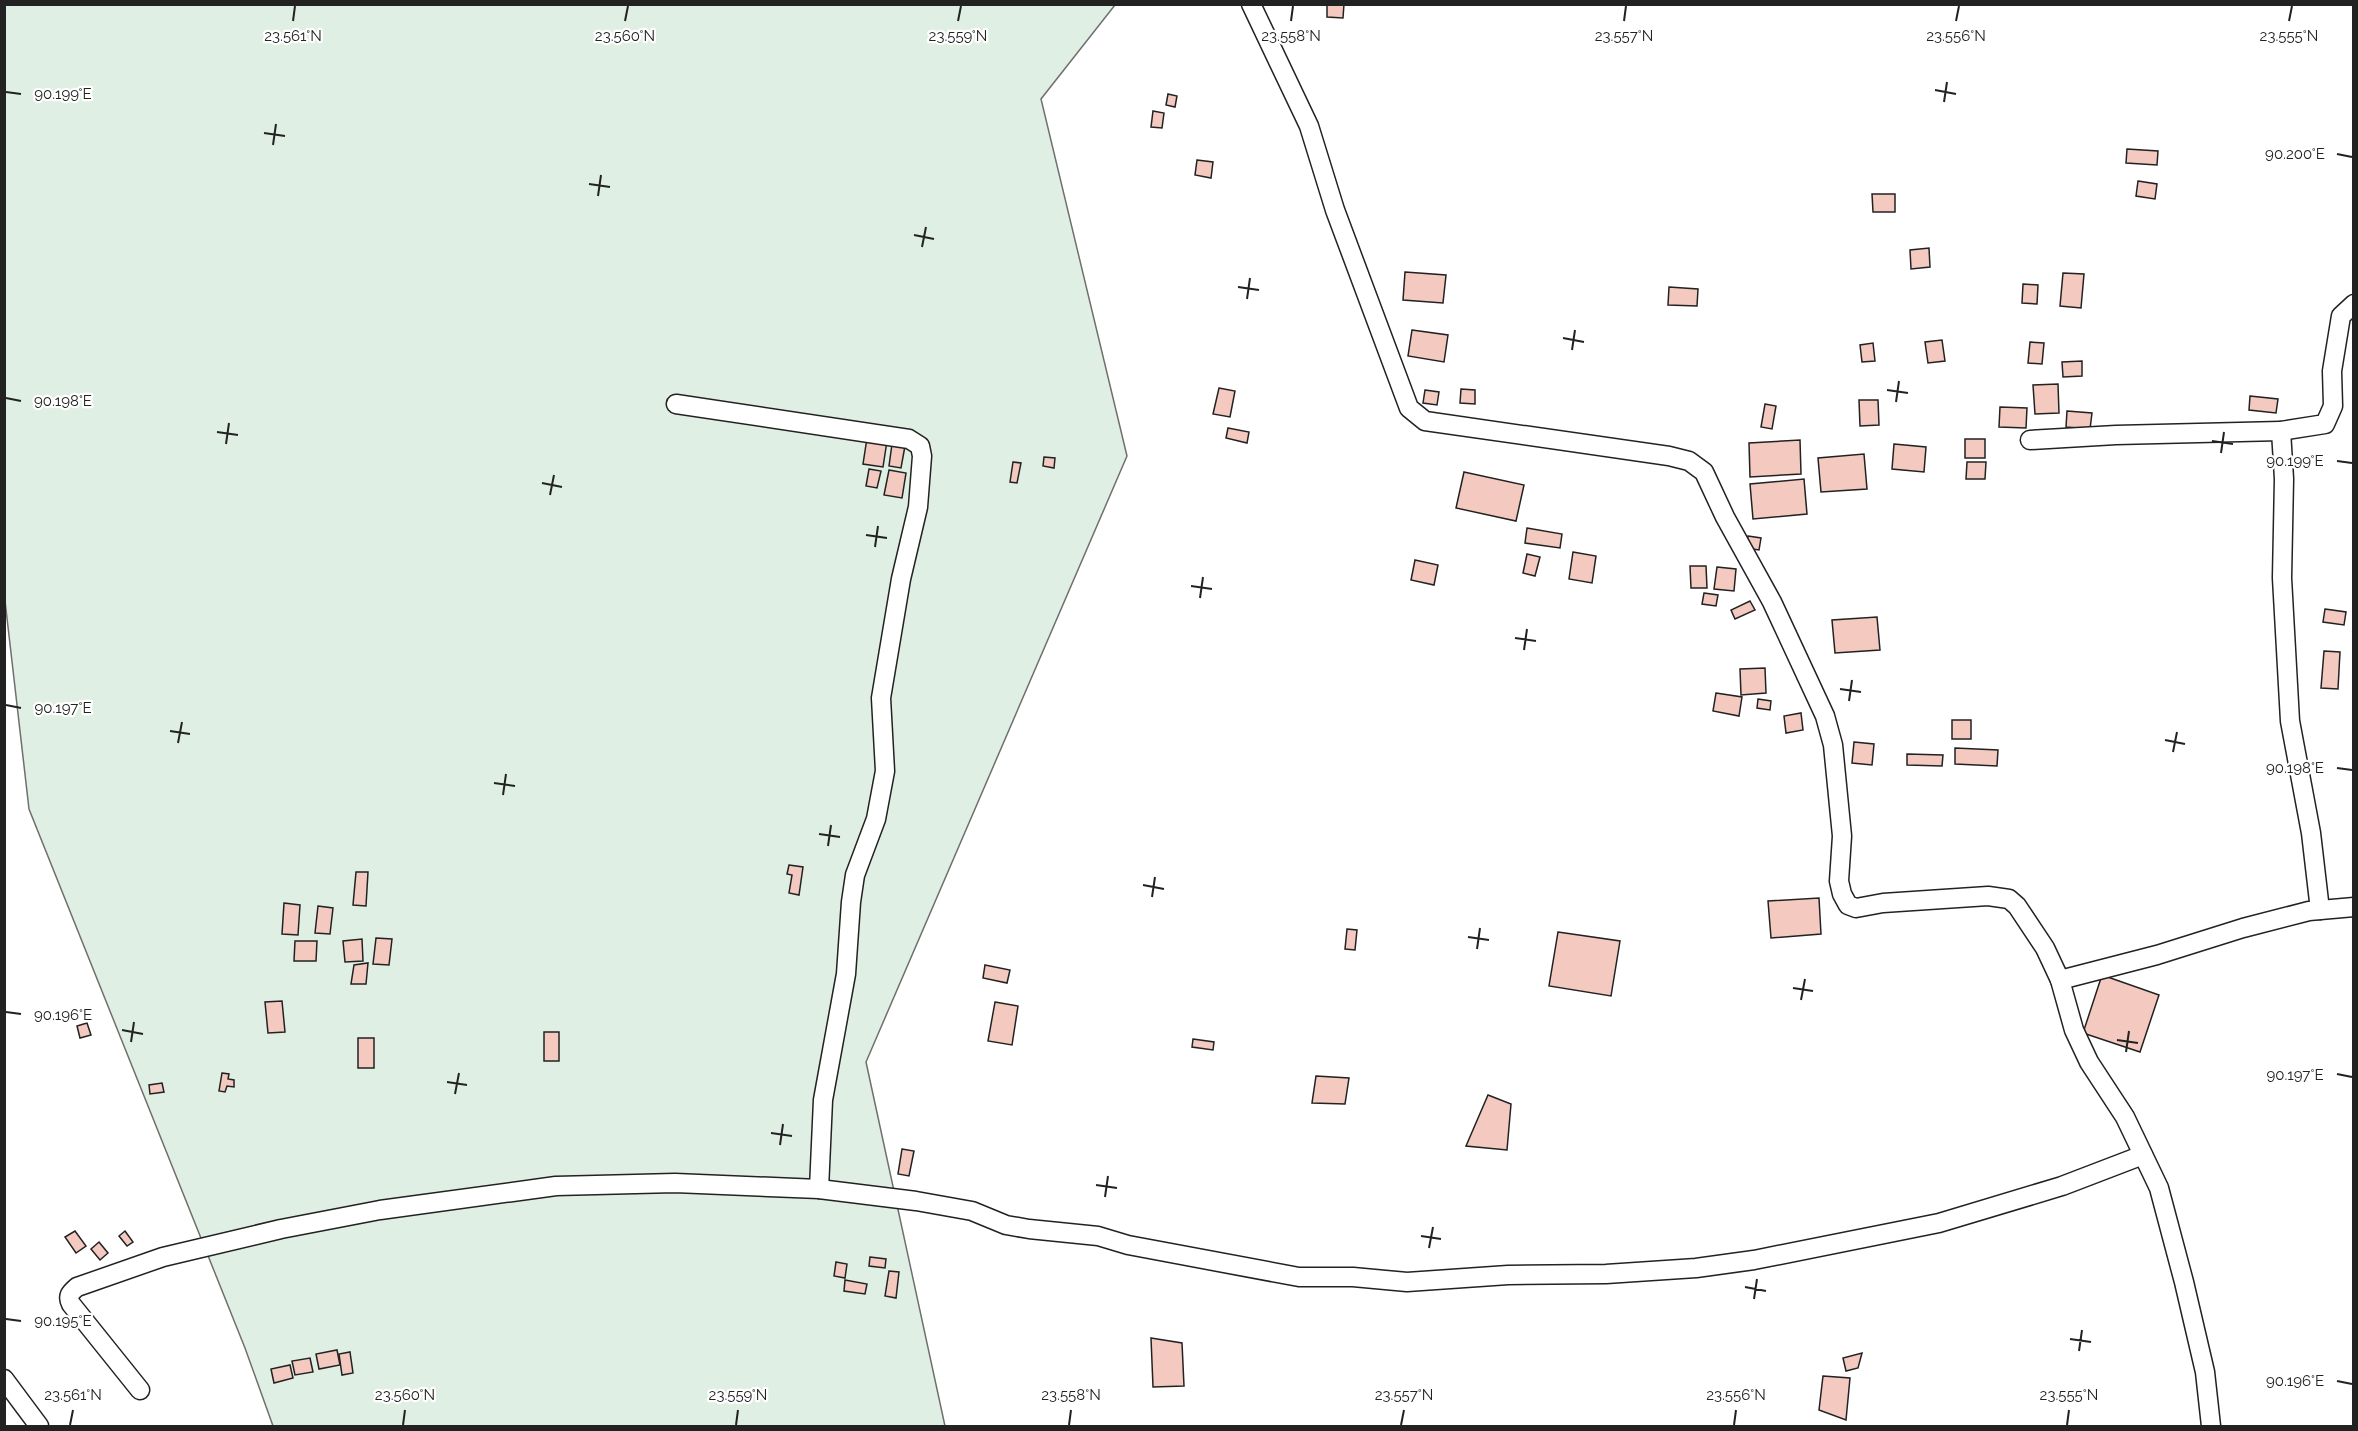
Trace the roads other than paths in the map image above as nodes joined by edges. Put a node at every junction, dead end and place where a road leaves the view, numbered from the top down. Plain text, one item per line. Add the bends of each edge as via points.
1 (1251, 4) edge
2 (2354, 304) edge
3 (676, 404) dead end
4 (2281, 431) junction
5 (2030, 440) dead end
6 (2354, 907) edge
7 (2320, 910) junction
8 (2060, 980) junction
9 (2143, 1155) junction
10 (819, 1189) junction
11 (4, 1379) edge
12 (140, 1390) dead end
13 (39, 1426) edge
14 (2211, 1426) edge

1 - 8 street via 1309,126 1335,210 1409,408 1425,421 1669,456 1698,466 1772,602 1825,716 1833,745 1842,836 1839,881 1848,905 1856,908 1988,896 2009,899 2045,948
2 - 4 street via 2341,316 2332,371 2333,406 2325,424
3 - 10 street via 909,439 920,446 922,456 918,507 884,672 881,698 885,771 876,819 855,875 846,974 823,1100
4 - 5 street
4 - 7 street via 2282,578 2290,721 2311,833
6 - 7 street
7 - 8 street
8 - 9 street via 2074,1030 2089,1062 2125,1118
9 - 10 street via 2062,1186 1939,1223 1754,1260 1606,1274 1407,1282 1299,1277 1098,1236 1006,1225 972,1211
9 - 14 street via 2158,1188 2184,1282 2205,1372
10 - 12 street via 675,1183 556,1186 380,1210 163,1257 77,1287 70,1293 74,1309
11 - 13 street

